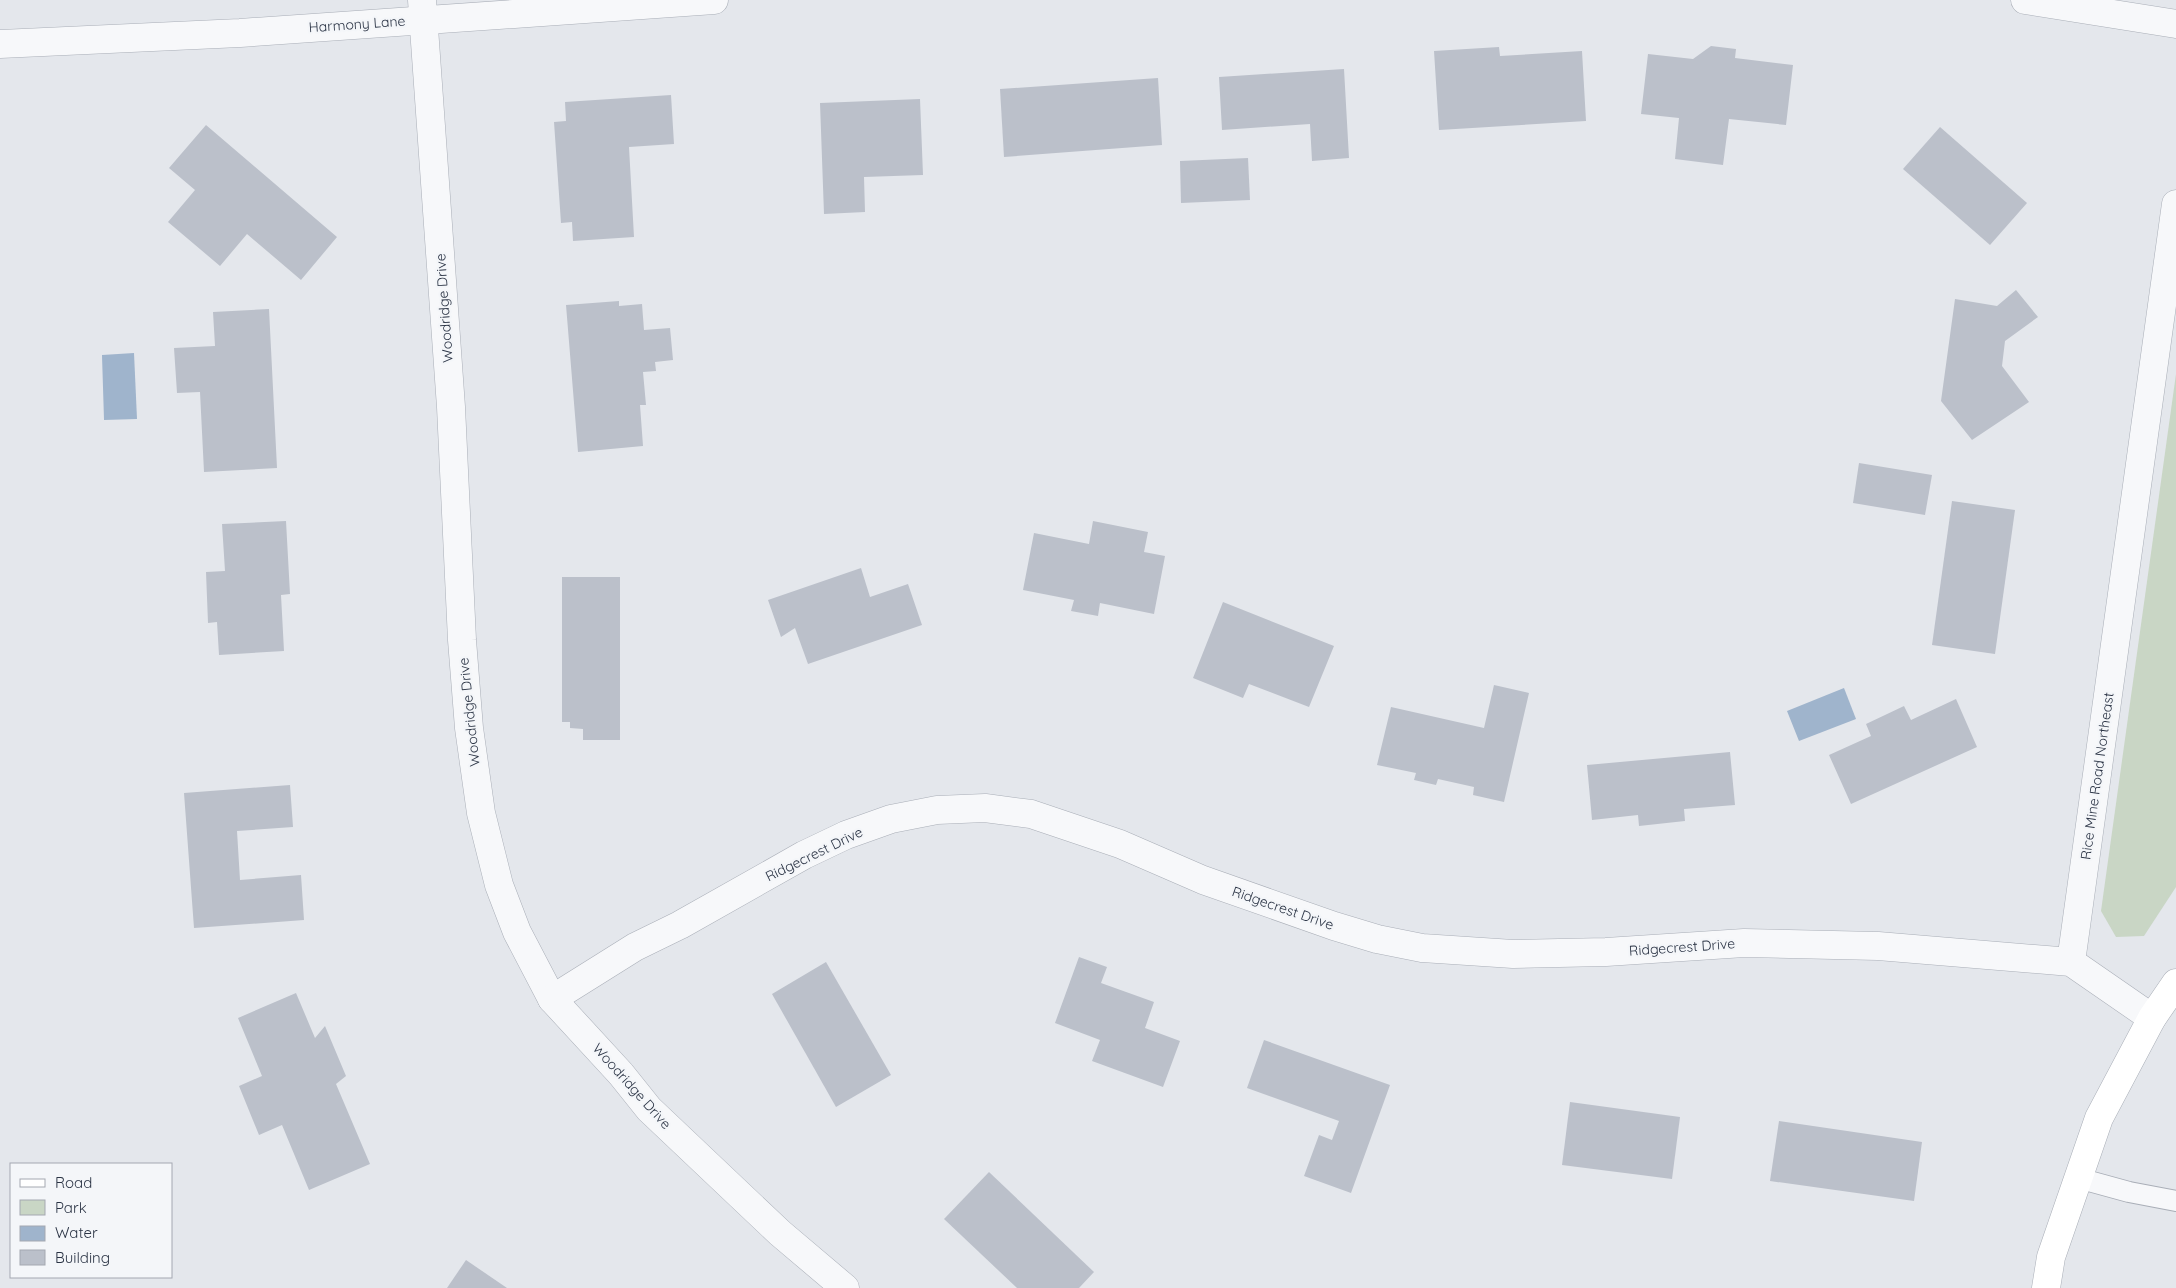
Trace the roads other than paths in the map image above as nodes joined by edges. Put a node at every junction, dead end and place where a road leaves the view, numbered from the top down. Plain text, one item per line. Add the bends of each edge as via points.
1 (714, 0) edge
2 (2024, 0) edge
3 (422, 10) edge
4 (2176, 24) edge
5 (0, 44) edge
6 (2176, 204) edge
7 (2071, 962) junction
8 (2176, 983) edge
9 (552, 999) junction
10 (2152, 1018) junction
11 (2078, 1178) junction
12 (2176, 1202) edge
13 (845, 1288) edge
14 (2046, 1288) edge

1 - 3 street, Harmony Lane
2 - 4 street
3 - 5 street, Harmony Lane via 240,33
3 - 9 street, Woodridge Drive via 451,407 469,728 481,813 499,885 517,932
6 - 7 street, Rice Mine Road Northeast
7 - 9 street, Ridgecrest Drive via 1878,946 1773,943 1513,954 1422,948 1334,926 1203,880 1120,844 1031,814 985,808 937,810 891,819 846,835 635,947
7 - 10 street
8 - 10 main road
9 - 13 street, Woodridge Drive via 649,1109 780,1233
10 - 11 main road via 2099,1118
11 - 12 lane
11 - 14 main road via 2051,1257

